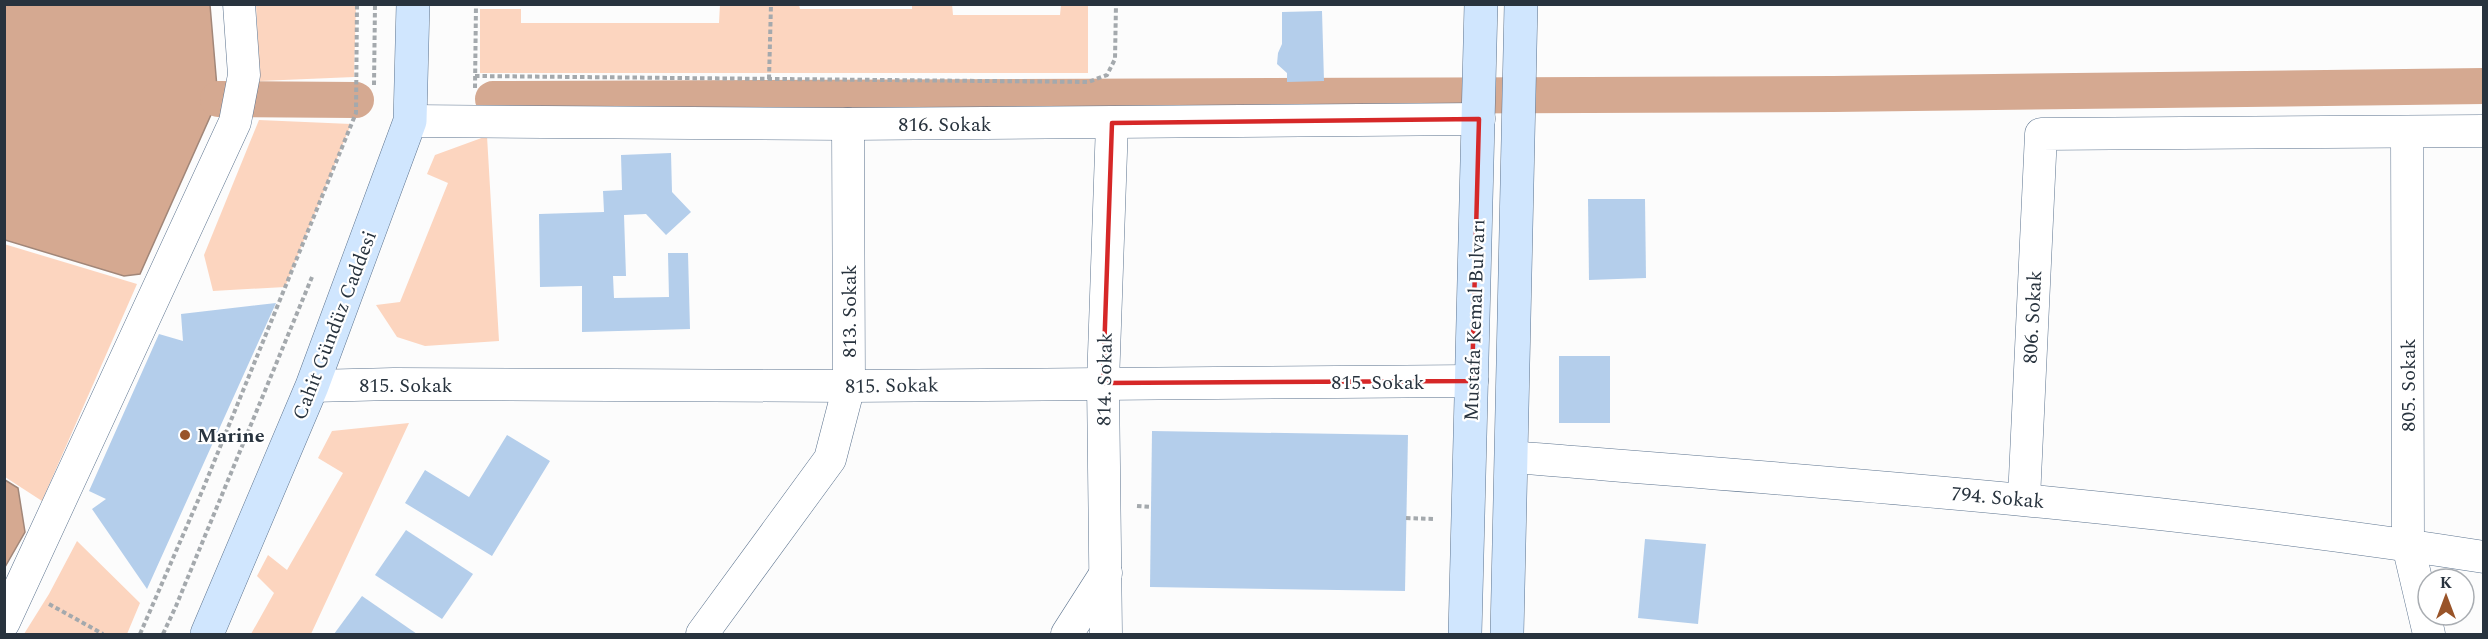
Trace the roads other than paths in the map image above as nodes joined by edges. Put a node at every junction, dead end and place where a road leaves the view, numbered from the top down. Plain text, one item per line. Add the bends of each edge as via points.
1 (239, 4) edge
2 (412, 4) edge
3 (1481, 4) edge
4 (1521, 4) edge
5 (1479, 119) junction
6 (410, 120) junction
7 (1112, 123) junction
8 (848, 124) junction
9 (2484, 131) edge
10 (2407, 133) junction
11 (1472, 381) junction
12 (1103, 383) junction
13 (312, 386) junction
14 (849, 386) junction
15 (1511, 457) junction
16 (2024, 499) junction
17 (2408, 545) junction
18 (2484, 557) edge
19 (1106, 573) junction
20 (4, 622) edge
21 (207, 634) edge
22 (702, 634) edge
23 (1067, 634) edge
24 (1106, 634) edge
25 (1466, 634) edge
26 (1508, 634) edge
27 (2429, 634) edge

1 - 20 street via 244,75 235,122
2 - 6 main road, Cahit Gündüz Caddesi
3 - 5 main road, Mustafa Kemal Bulvarı
4 - 15 main road, Mustafa Kemal Bulvarı
5 - 7 street, 816. Sokak
5 - 11 main road, Mustafa Kemal Bulvarı
6 - 8 street, 816. Sokak
6 - 13 main road, Cahit Gündüz Caddesi
7 - 8 street, 816. Sokak
7 - 12 street, 814. Sokak
8 - 14 street, 813. Sokak
9 - 10 street
10 - 16 street, 806. Sokak via 2041,134
10 - 17 street, 805. Sokak
11 - 12 street, 815. Sokak
11 - 25 main road, Mustafa Kemal Bulvarı
12 - 14 street, 815. Sokak
12 - 19 street, 814. Sokak
13 - 14 street, 815. Sokak
13 - 21 main road, Cahit Gündüz Caddesi
14 - 22 street, 813. Sokak via 830,459
15 - 16 street, 794. Sokak
15 - 26 main road, Mustafa Kemal Bulvarı
16 - 17 street, 794. Sokak
17 - 18 street, 794. Sokak
17 - 27 street, 805. Sokak
19 - 23 street
19 - 24 street, 814. Sokak

